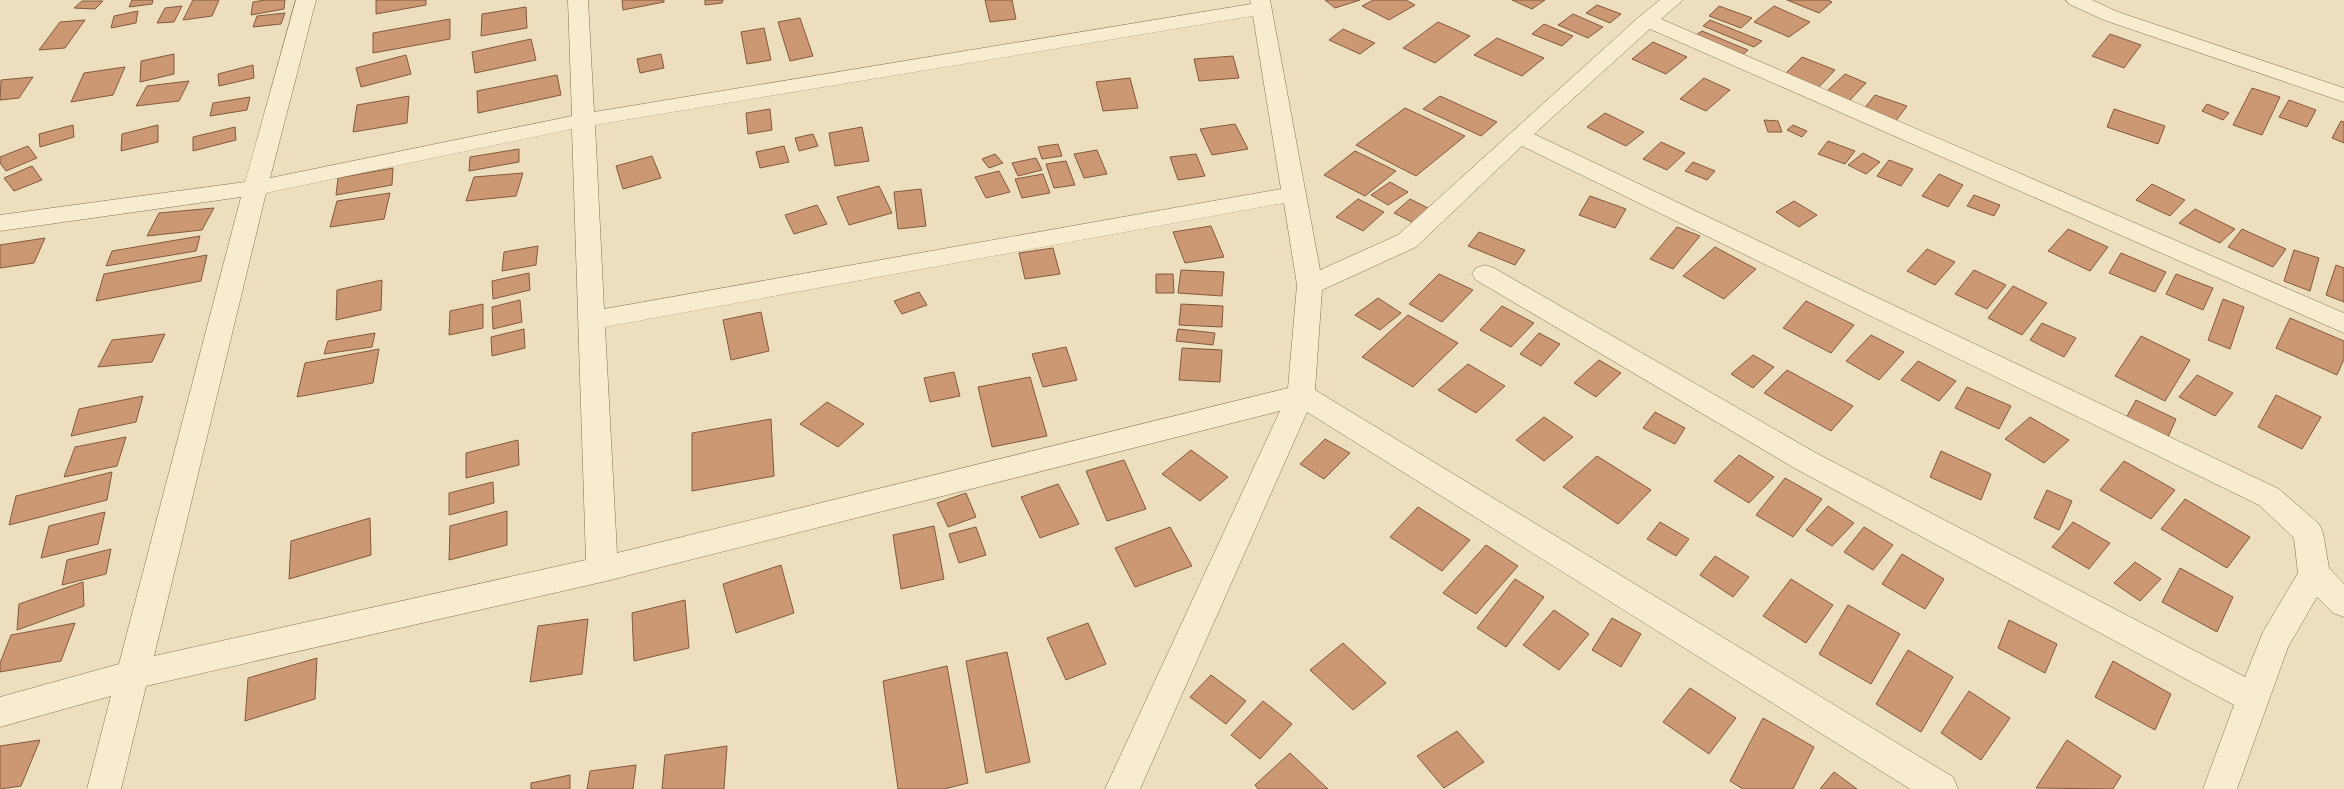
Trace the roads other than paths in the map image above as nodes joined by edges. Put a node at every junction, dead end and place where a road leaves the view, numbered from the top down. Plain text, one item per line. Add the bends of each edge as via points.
1 (306, 0) edge
2 (578, 0) edge
3 (1673, 0) edge
4 (2076, 0) edge
5 (1261, 4) edge
6 (1647, 20) junction
7 (2344, 95) edge
8 (584, 120) junction
9 (1519, 136) junction
10 (254, 188) junction
11 (1294, 194) junction
12 (0, 224) edge
13 (1485, 274) dead end
14 (1310, 286) junction
15 (592, 320) junction
16 (2344, 324) edge
17 (1302, 395) junction
18 (602, 569) junction
19 (2314, 574) junction
20 (2344, 604) edge
21 (132, 675) junction
22 (2253, 698) junction
23 (0, 712) edge
24 (104, 789) edge
25 (1122, 789) edge
26 (1941, 789) edge
27 (2220, 789) edge

1 - 10 street
2 - 8 street
3 - 6 street
4 - 7 street via 2111,16
5 - 8 street
5 - 11 street
6 - 9 street
6 - 16 street
8 - 10 street
8 - 15 street
9 - 14 street via 1407,240
9 - 19 street via 2269,497 2308,533
10 - 12 street
10 - 21 street
11 - 14 street
11 - 15 street
13 - 22 street via 1806,461
14 - 17 street
15 - 18 street
17 - 18 street
17 - 25 street
17 - 26 street
18 - 21 street
19 - 20 street
19 - 22 street via 2274,642
21 - 23 street
21 - 24 street
22 - 27 street

